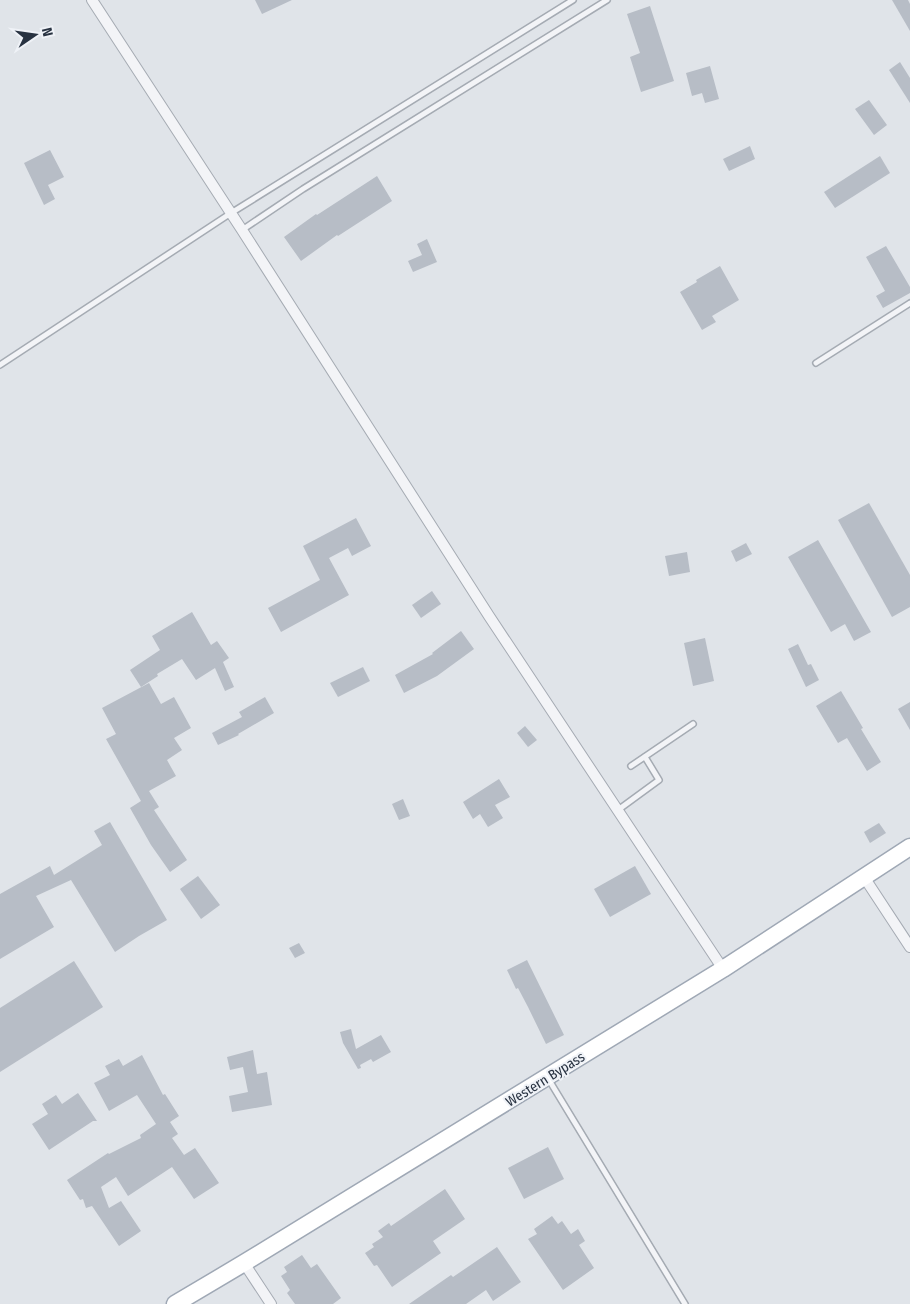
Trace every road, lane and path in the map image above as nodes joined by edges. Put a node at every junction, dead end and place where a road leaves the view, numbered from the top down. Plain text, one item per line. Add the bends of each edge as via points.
1 (92, 0) edge
2 (573, 0) edge
3 (608, 0) edge
4 (231, 213) junction
5 (242, 230) junction
6 (910, 303) edge
7 (816, 362) dead end
8 (0, 365) edge
9 (693, 724) dead end
10 (645, 757) junction
11 (631, 766) dead end
12 (618, 810) junction
13 (910, 847) edge
14 (864, 876) junction
15 (910, 947) edge
16 (723, 969) junction
17 (548, 1077) junction
18 (244, 1263) junction
19 (175, 1304) edge
20 (271, 1304) edge
21 (685, 1304) edge

1 - 4 street
2 - 4 lane
3 - 5 lane
4 - 5 street
4 - 8 lane
5 - 12 street via 489,616
6 - 7 lane
9 - 10 lane
10 - 11 lane
10 - 12 lane via 659,780
12 - 16 street
13 - 14 main road, Western Bypass
14 - 15 street
14 - 16 main road, Western Bypass
16 - 17 main road, Western Bypass
17 - 18 main road, Western Bypass
17 - 21 lane
18 - 19 main road, Western Bypass
18 - 20 street

